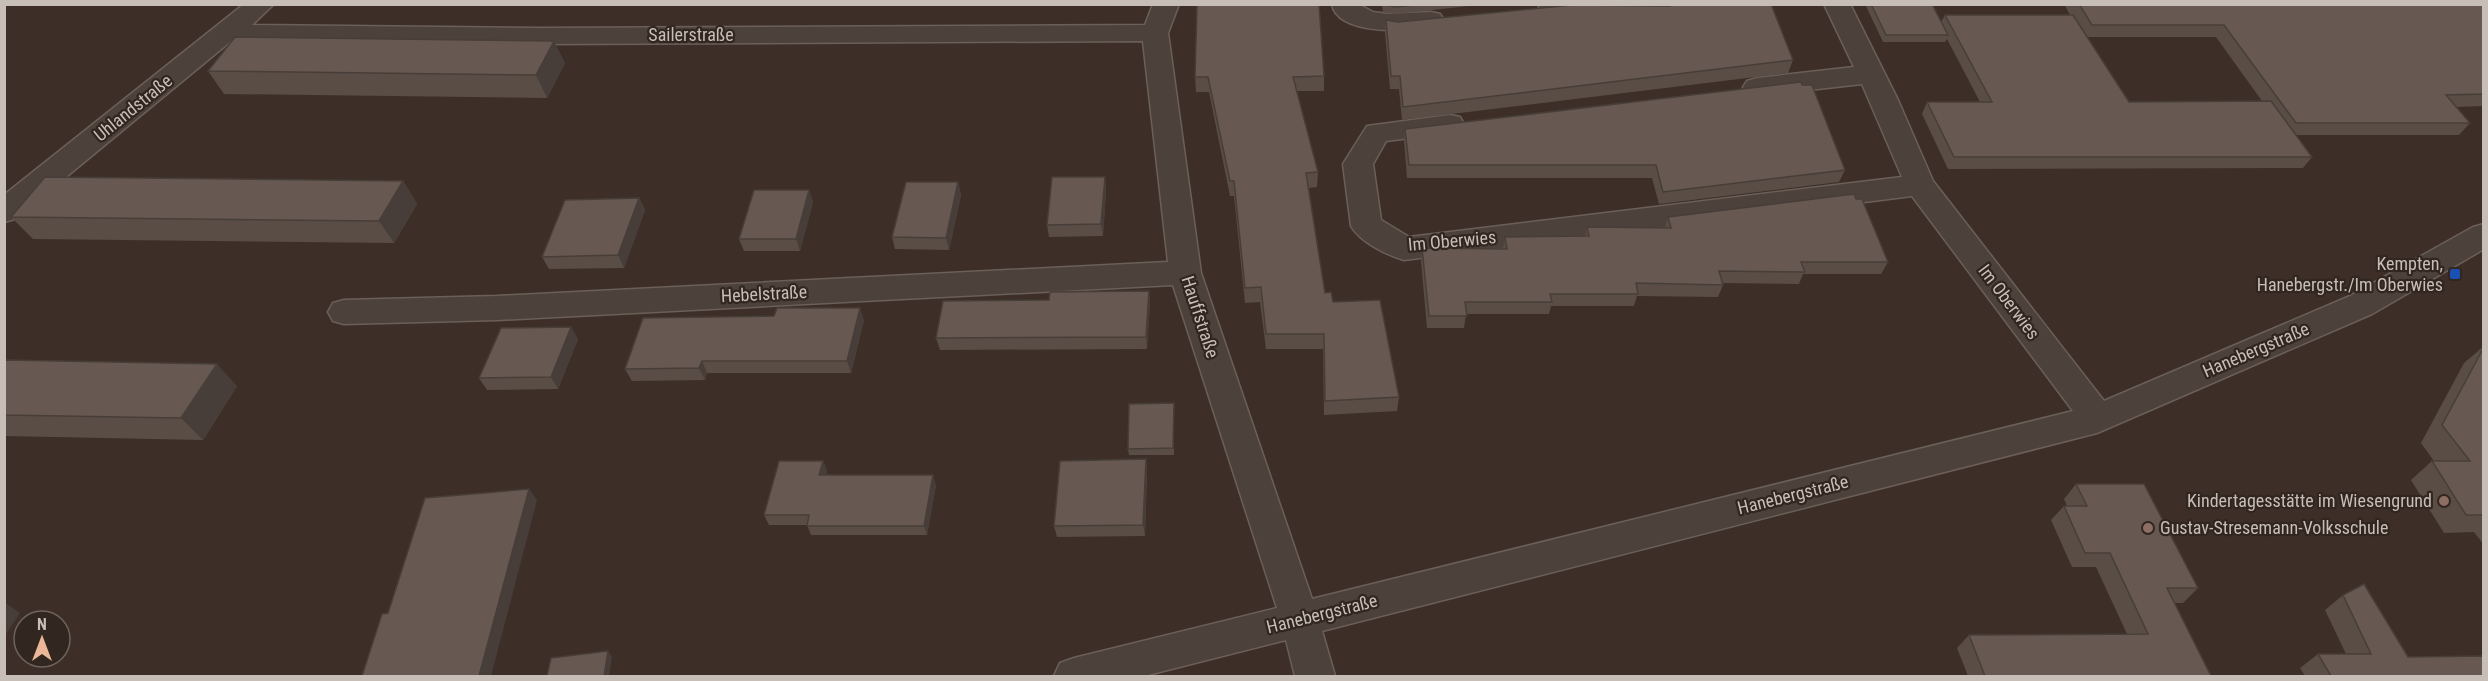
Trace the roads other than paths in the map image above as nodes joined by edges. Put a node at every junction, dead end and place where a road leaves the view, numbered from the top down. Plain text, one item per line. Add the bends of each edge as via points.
1 (261, 4) edge
2 (1345, 4) edge
3 (1602, 4) edge
4 (1837, 4) edge
5 (1522, 12) edge
6 (1453, 18) edge
7 (1161, 19) edge
8 (227, 33) junction
9 (1870, 74) junction
10 (1730, 91) edge
11 (1471, 122) edge
12 (1920, 185) junction
13 (4, 211) edge
14 (2484, 235) edge
15 (1185, 273) junction
16 (344, 312) dead end
17 (2097, 419) junction
18 (1300, 620) junction
19 (1074, 676) edge
20 (1315, 676) edge

1 - 8 street, Uhlandstraße
2 - 6 street via 1346,10 1359,19 1396,24
3 - 5 street
4 - 9 street, Im Oberwies
7 - 8 street, Sailerstraße via 541,36
7 - 15 street, Hauffstraße
8 - 13 street, Uhlandstraße
9 - 10 street
9 - 12 street, Im Oberwies
11 - 12 street, Im Oberwies via 1377,133 1358,164 1366,226 1404,249
12 - 17 street, Im Oberwies
14 - 17 street, Hanebergstraße via 2361,305
15 - 16 street, Hebelstraße via 497,308
15 - 18 street, Hauffstraße
17 - 18 street, Hanebergstraße
18 - 19 street, Hanebergstraße
18 - 20 street, Hauffstraße

